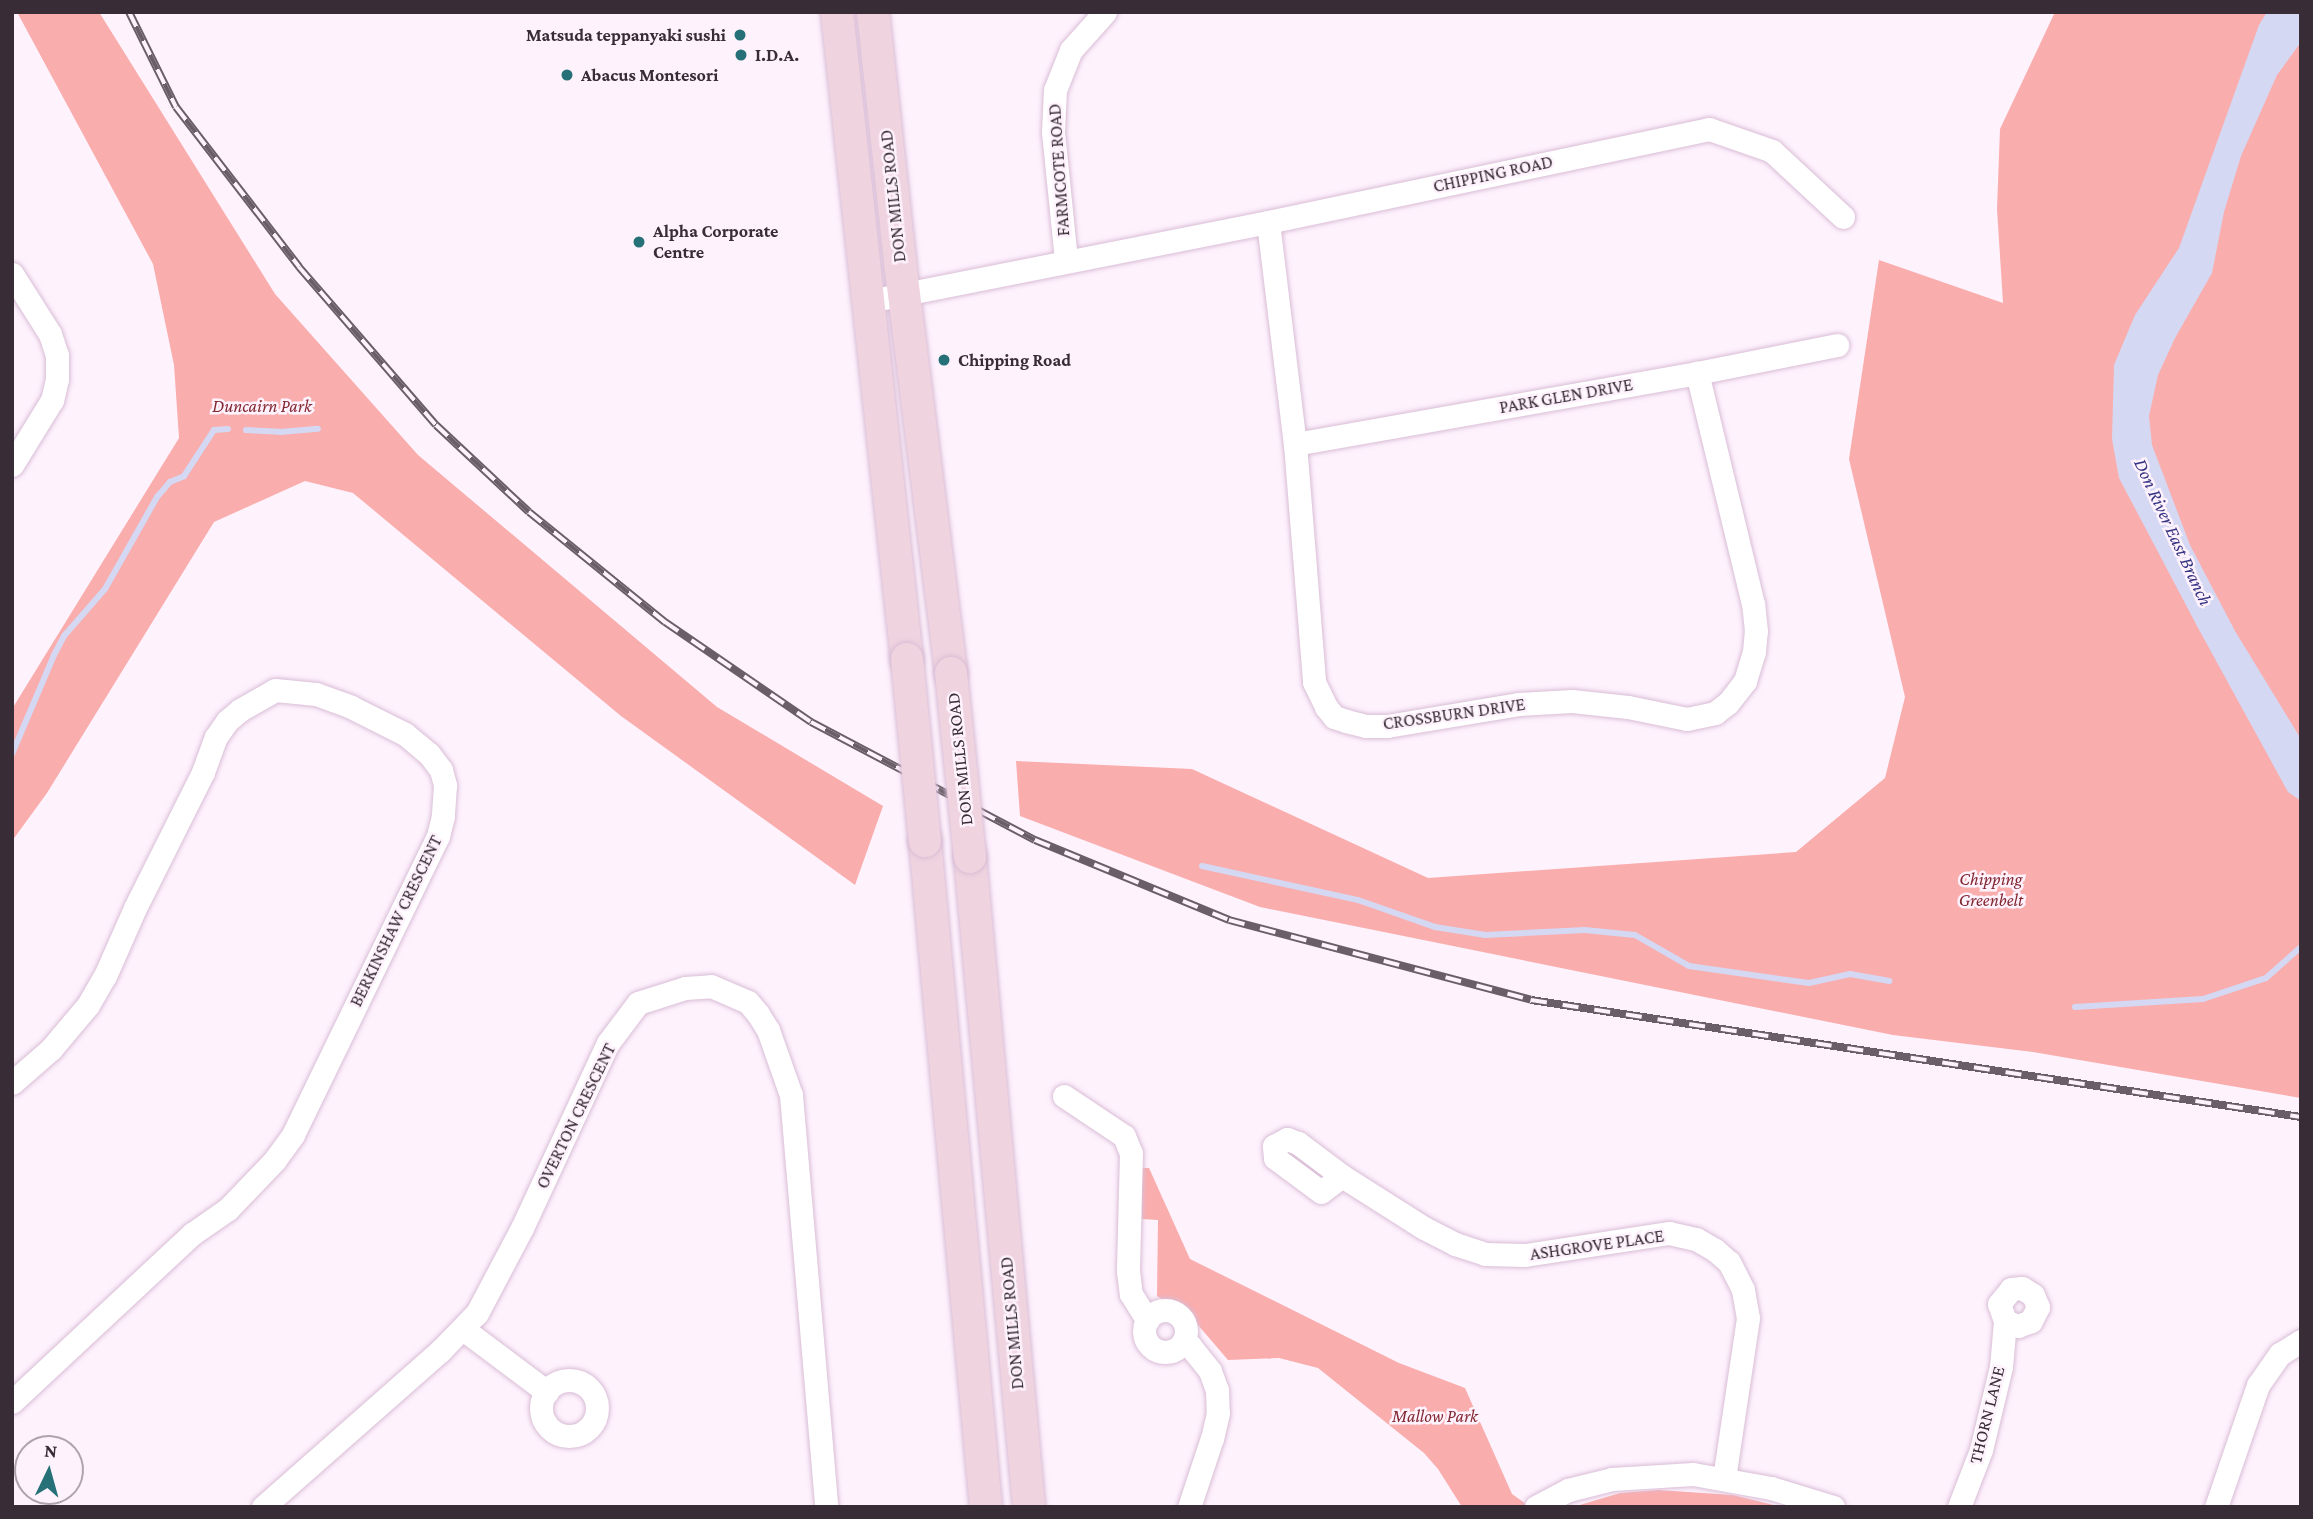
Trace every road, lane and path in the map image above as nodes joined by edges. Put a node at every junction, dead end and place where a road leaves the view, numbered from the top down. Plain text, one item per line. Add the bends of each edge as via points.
1 (837, 12) edge
2 (873, 12) edge
3 (1105, 12) edge
4 (1843, 217) dead end
5 (1268, 222) junction
6 (1066, 260) junction
7 (12, 274) edge
8 (904, 294) junction
9 (869, 301) junction
10 (1836, 345) dead end
11 (1697, 373) junction
12 (1295, 444) junction
13 (12, 465) edge
14 (12, 1083) edge
15 (1063, 1096) dead end
16 (1342, 1176) dead end
17 (2005, 1321) dead end
18 (463, 1329) junction
19 (2301, 1341) edge
20 (547, 1392) dead end
21 (12, 1402) edge
22 (1724, 1478) junction
23 (272, 1504) edge
24 (826, 1507) edge
25 (986, 1507) edge
26 (1029, 1507) edge
27 (1189, 1507) edge
28 (1535, 1507) edge
29 (1833, 1507) edge
30 (1959, 1507) edge
31 (2216, 1507) edge

1 - 9 main road, DON MILLS ROAD
2 - 8 main road, DON MILLS ROAD
3 - 6 street, FARMCOTE ROAD via 1071,50 1055,90 1053,132
4 - 5 street, CHIPPING ROAD via 1772,151 1709,129
5 - 6 street, CHIPPING ROAD
5 - 12 street, CROSSBURN DRIVE
6 - 8 street, CHIPPING ROAD
7 - 13 street via 50,334 57,355 57,379 52,400
8 - 9 street, CHIPPING ROAD
8 - 26 main road, DON MILLS ROAD, bridge via 970,857
9 - 25 main road, DON MILLS ROAD, bridge via 908,659
10 - 11 street, PARK GLEN DRIVE
11 - 12 street, PARK GLEN DRIVE
11 - 12 street, CROSSBURN DRIVE via 1756,631 1745,681 1728,703 1702,718 1672,718 1572,701 1518,704 1387,726 1366,726 1334,717 1321,698 1312,670
14 - 21 street, BERKINSHAW CRESCENT via 51,1049 89,1005 216,737 240,710 275,690 316,694 405,734 429,754 445,785 438,836 293,1135 228,1209 192,1234
15 - 27 street via 1124,1136 1131,1153 1131,1294 1147,1320 1163,1310 1177,1314 1186,1329 1183,1343 1210,1371 1217,1390 1218,1413
16 - 22 street, ASHGROVE PLACE via 1434,1233 1485,1254 1511,1257 1669,1233 1696,1239 1715,1250 1729,1262 1748,1318
17 - 30 street, THORN LANE via 2001,1367 1981,1450
18 - 20 street
18 - 23 street, OVERTON CRESCENT
18 - 24 street, OVERTON CRESCENT via 477,1313 522,1228 608,1043 638,1003 685,988 711,986 748,1002 768,1030 791,1096
19 - 31 street via 2280,1354 2259,1385
22 - 28 street via 1693,1474 1623,1477 1568,1490
22 - 29 street

